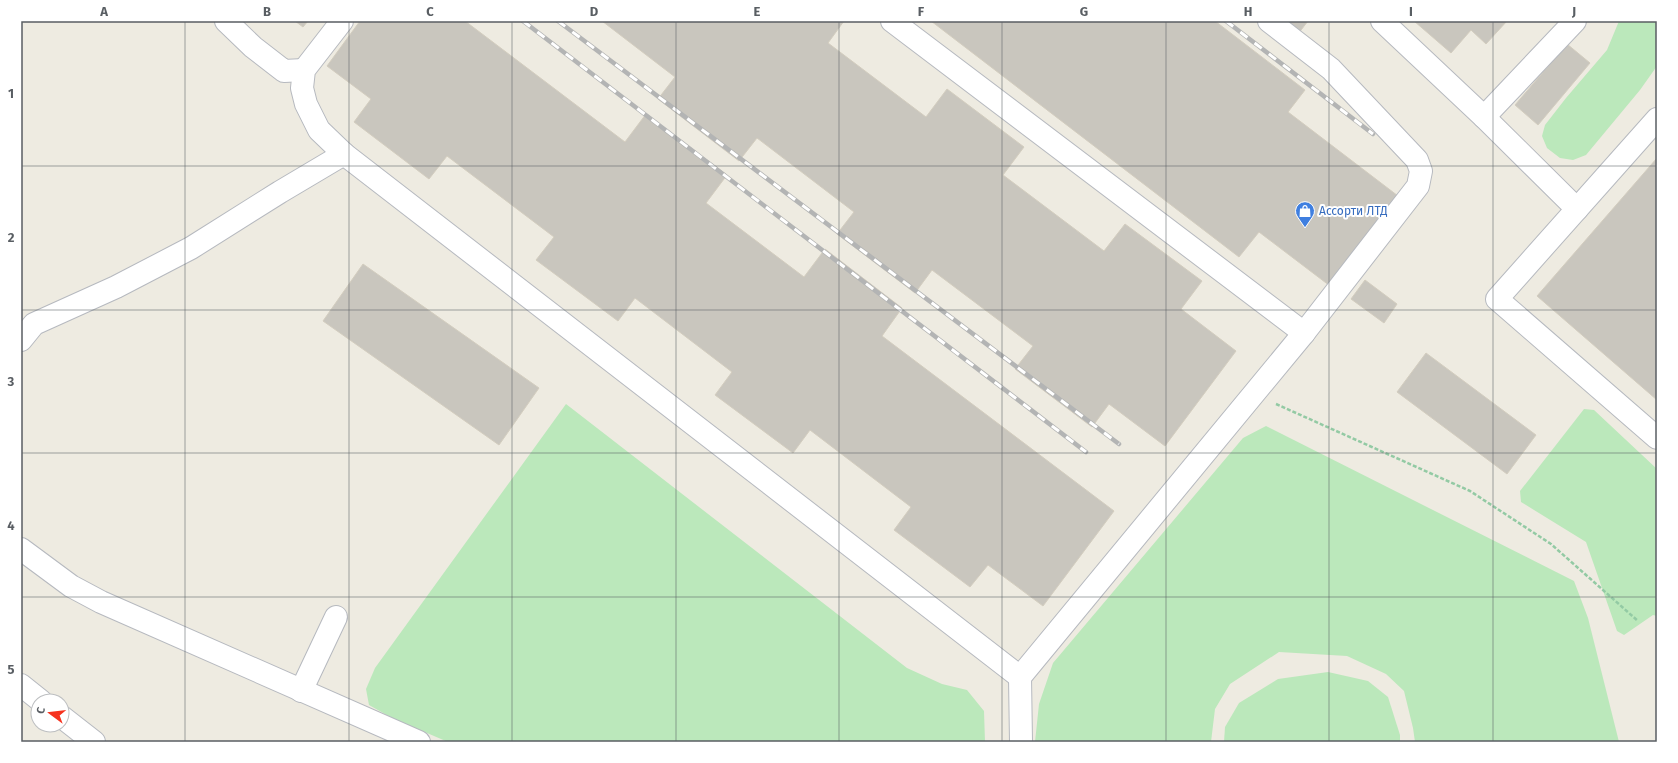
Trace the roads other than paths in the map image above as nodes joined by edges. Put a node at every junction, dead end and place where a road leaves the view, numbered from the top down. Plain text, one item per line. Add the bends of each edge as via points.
1 (226, 21) edge
2 (342, 21) edge
3 (892, 21) edge
4 (1269, 21) edge
5 (1382, 21) edge
6 (1574, 21) edge
7 (304, 70) junction
8 (1484, 117) junction
9 (1657, 119) edge
10 (344, 154) junction
11 (1577, 209) junction
12 (1304, 333) junction
13 (21, 340) edge
14 (1657, 438) edge
15 (21, 548) edge
16 (336, 617) dead end
17 (1020, 677) junction
18 (21, 685) edge
19 (301, 691) junction
20 (31, 693) edge
21 (70, 723) edge
22 (94, 742) edge
23 (419, 742) edge
24 (1022, 742) edge

1 - 7 lane via 253,47 284,71
2 - 7 lane
3 - 12 lane
4 - 12 lane via 1331,69 1417,160 1421,171 1418,186
5 - 8 lane
6 - 8 lane
7 - 10 lane via 302,88 306,104 319,130
8 - 11 lane
9 - 11 lane
10 - 13 lane via 191,248 116,287 34,324
10 - 17 lane
11 - 14 lane via 1497,299
12 - 17 lane
15 - 19 lane via 71,586 101,602
16 - 19 lane
17 - 24 lane
18 - 20 lane
19 - 23 lane
21 - 22 lane

